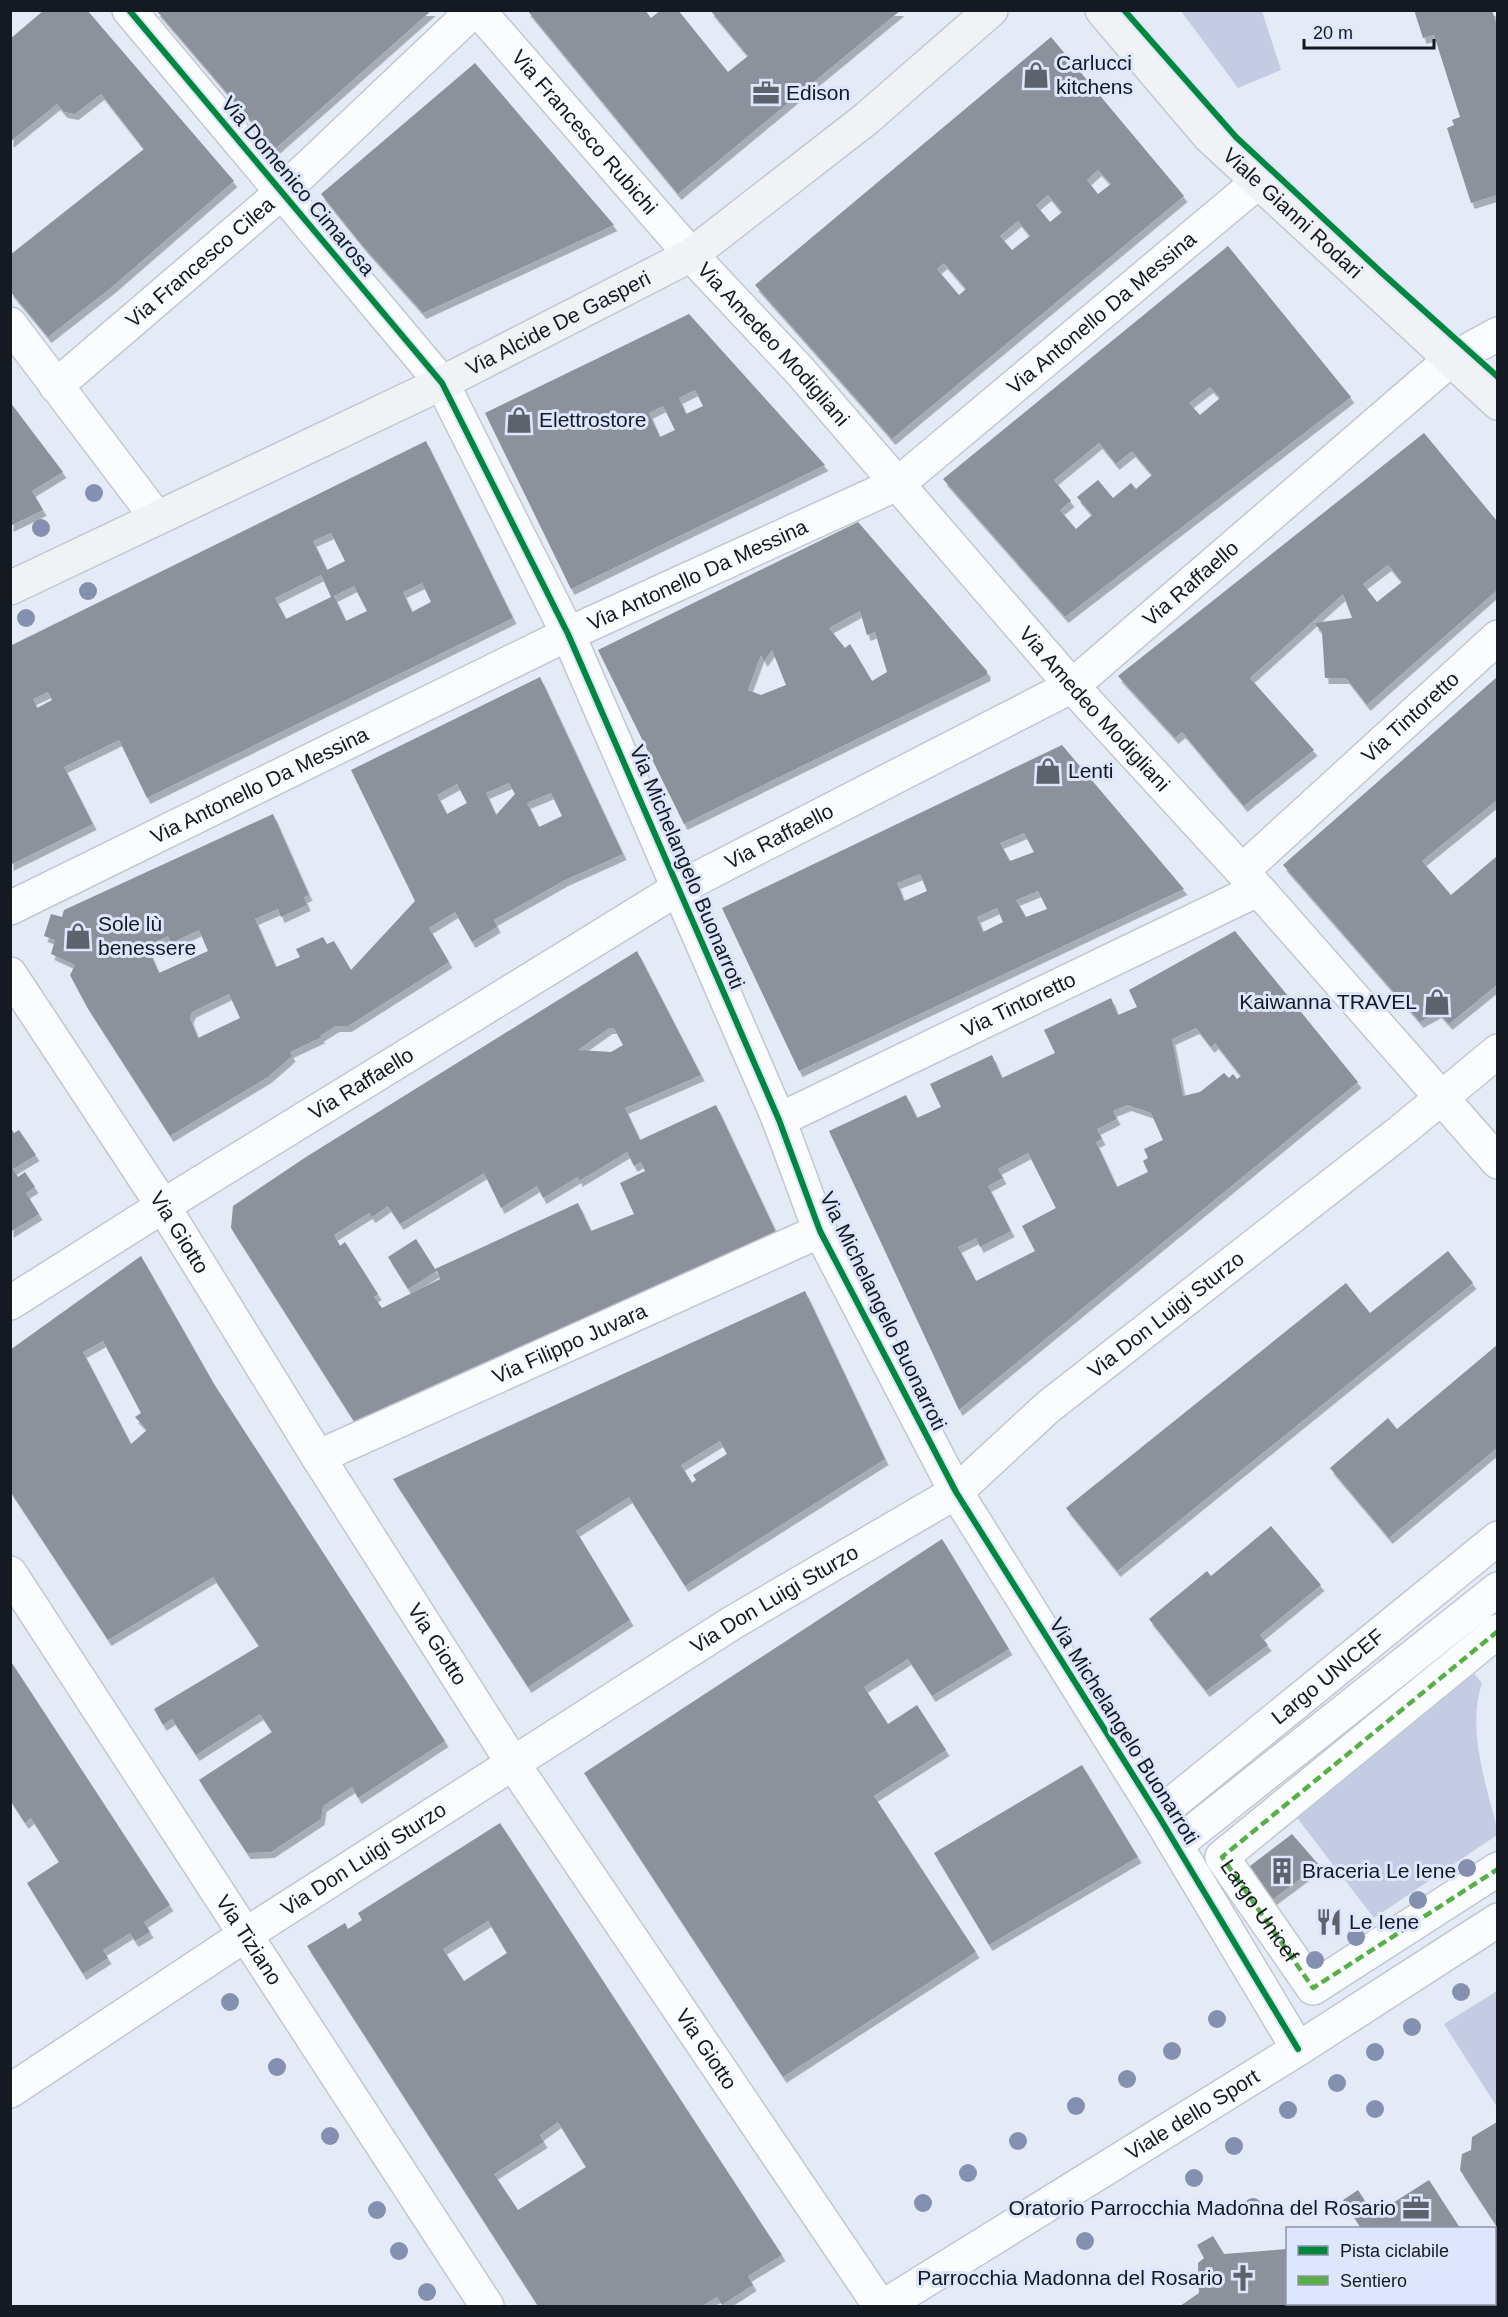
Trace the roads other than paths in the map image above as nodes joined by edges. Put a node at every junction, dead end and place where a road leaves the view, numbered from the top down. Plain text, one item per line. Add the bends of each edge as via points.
1 (129, 10) edge
2 (476, 10) edge
3 (991, 10) edge
4 (1102, 10) edge
5 (1259, 181) junction
6 (281, 193) junction
7 (691, 255) junction
8 (10, 324) edge
9 (1497, 334) edge
10 (1450, 360) junction
11 (442, 383) junction
12 (56, 386) junction
13 (1497, 403) edge
14 (899, 483) junction
15 (156, 517) junction
16 (10, 588) edge
17 (568, 634) junction
18 (1497, 637) edge
19 (1072, 686) junction
20 (1250, 880) junction
21 (679, 888) junction
22 (10, 908) edge
23 (10, 974) edge
24 (1497, 1052) edge
25 (1441, 1099) junction
26 (779, 1120) junction
27 (1497, 1162) edge
28 (163, 1206) junction
29 (820, 1231) junction
30 (10, 1303) edge
31 (318, 1457) junction
32 (956, 1492) junction
33 (1497, 1538) edge
34 (10, 1573) edge
35 (1497, 1589) edge
36 (1497, 1631) edge
37 (514, 1765) junction
38 (1158, 1815) junction
39 (1176, 1845) junction
40 (1497, 1869) edge
41 (1497, 1920) edge
42 (245, 1935) junction
43 (1298, 2049) junction
44 (10, 2091) edge
45 (487, 2307) edge
46 (882, 2307) edge

1 - 6 street, Via Domenico Cimarosa
2 - 6 street, Via Francesco Cilea
2 - 7 street, Via Francesco Rubichi
3 - 7 street, Via Alcide De Gasperi via 866,119
4 - 5 street, Viale Gianni Rodari via 1210,137
5 - 10 street, Viale Gianni Rodari
5 - 14 street, Via Antonello Da Messina
6 - 11 street, Via Domenico Cimarosa
6 - 12 street, Via Francesco Cilea
7 - 11 street, Via Alcide De Gasperi
7 - 14 street, Via Amedeo Modigliani
8 - 12 street
9 - 10 street, Via Raffaello
10 - 13 street, Viale Gianni Rodari
10 - 19 street, Via Raffaello
11 - 15 street, Via Alcide De Gasperi
11 - 17 street, Via Michelangelo Buonarroti
12 - 15 street
14 - 17 street, Via Antonello Da Messina
14 - 19 street, Via Amedeo Modigliani
15 - 16 street, Via Alcide De Gasperi
17 - 21 street, Via Michelangelo Buonarroti
17 - 22 street, Via Antonello Da Messina
18 - 20 street, Via Tintoretto
19 - 20 street, Via Amedeo Modigliani
19 - 21 street, Via Raffaello
20 - 25 street, Via Amedeo Modigliani
20 - 26 street, Via Tintoretto
21 - 26 street, Via Michelangelo Buonarroti
21 - 28 street, Via Raffaello
23 - 28 street, Via Giotto
24 - 25 street, Via Don Luigi Sturzo
25 - 27 street, Via Amedeo Modigliani
25 - 32 street, Via Don Luigi Sturzo via 1047,1407
26 - 29 street, Via Michelangelo Buonarroti
28 - 30 street, Via Raffaello
28 - 31 street, Via Giotto
29 - 31 street, Via Filippo Juvara
29 - 32 street, Via Michelangelo Buonarroti
31 - 37 street, Via Giotto
32 - 37 street, Via Don Luigi Sturzo via 732,1623
32 - 38 street, Via Michelangelo Buonarroti
33 - 38 street, Largo UNICEF
34 - 42 street, Via Tiziano
35 - 39 street, Largo UNICEF
36 - 40 street, Largo Unicef via 1222,1857 1313,1988
37 - 42 street, Via Don Luigi Sturzo
37 - 46 street, Via Giotto
38 - 39 street, Via Michelangelo Buonarroti
39 - 43 street, Via Michelangelo Buonarroti
41 - 43 street, Viale dello Sport
42 - 44 street, Via Don Luigi Sturzo
42 - 45 street, Via Tiziano
43 - 46 street, Viale dello Sport

